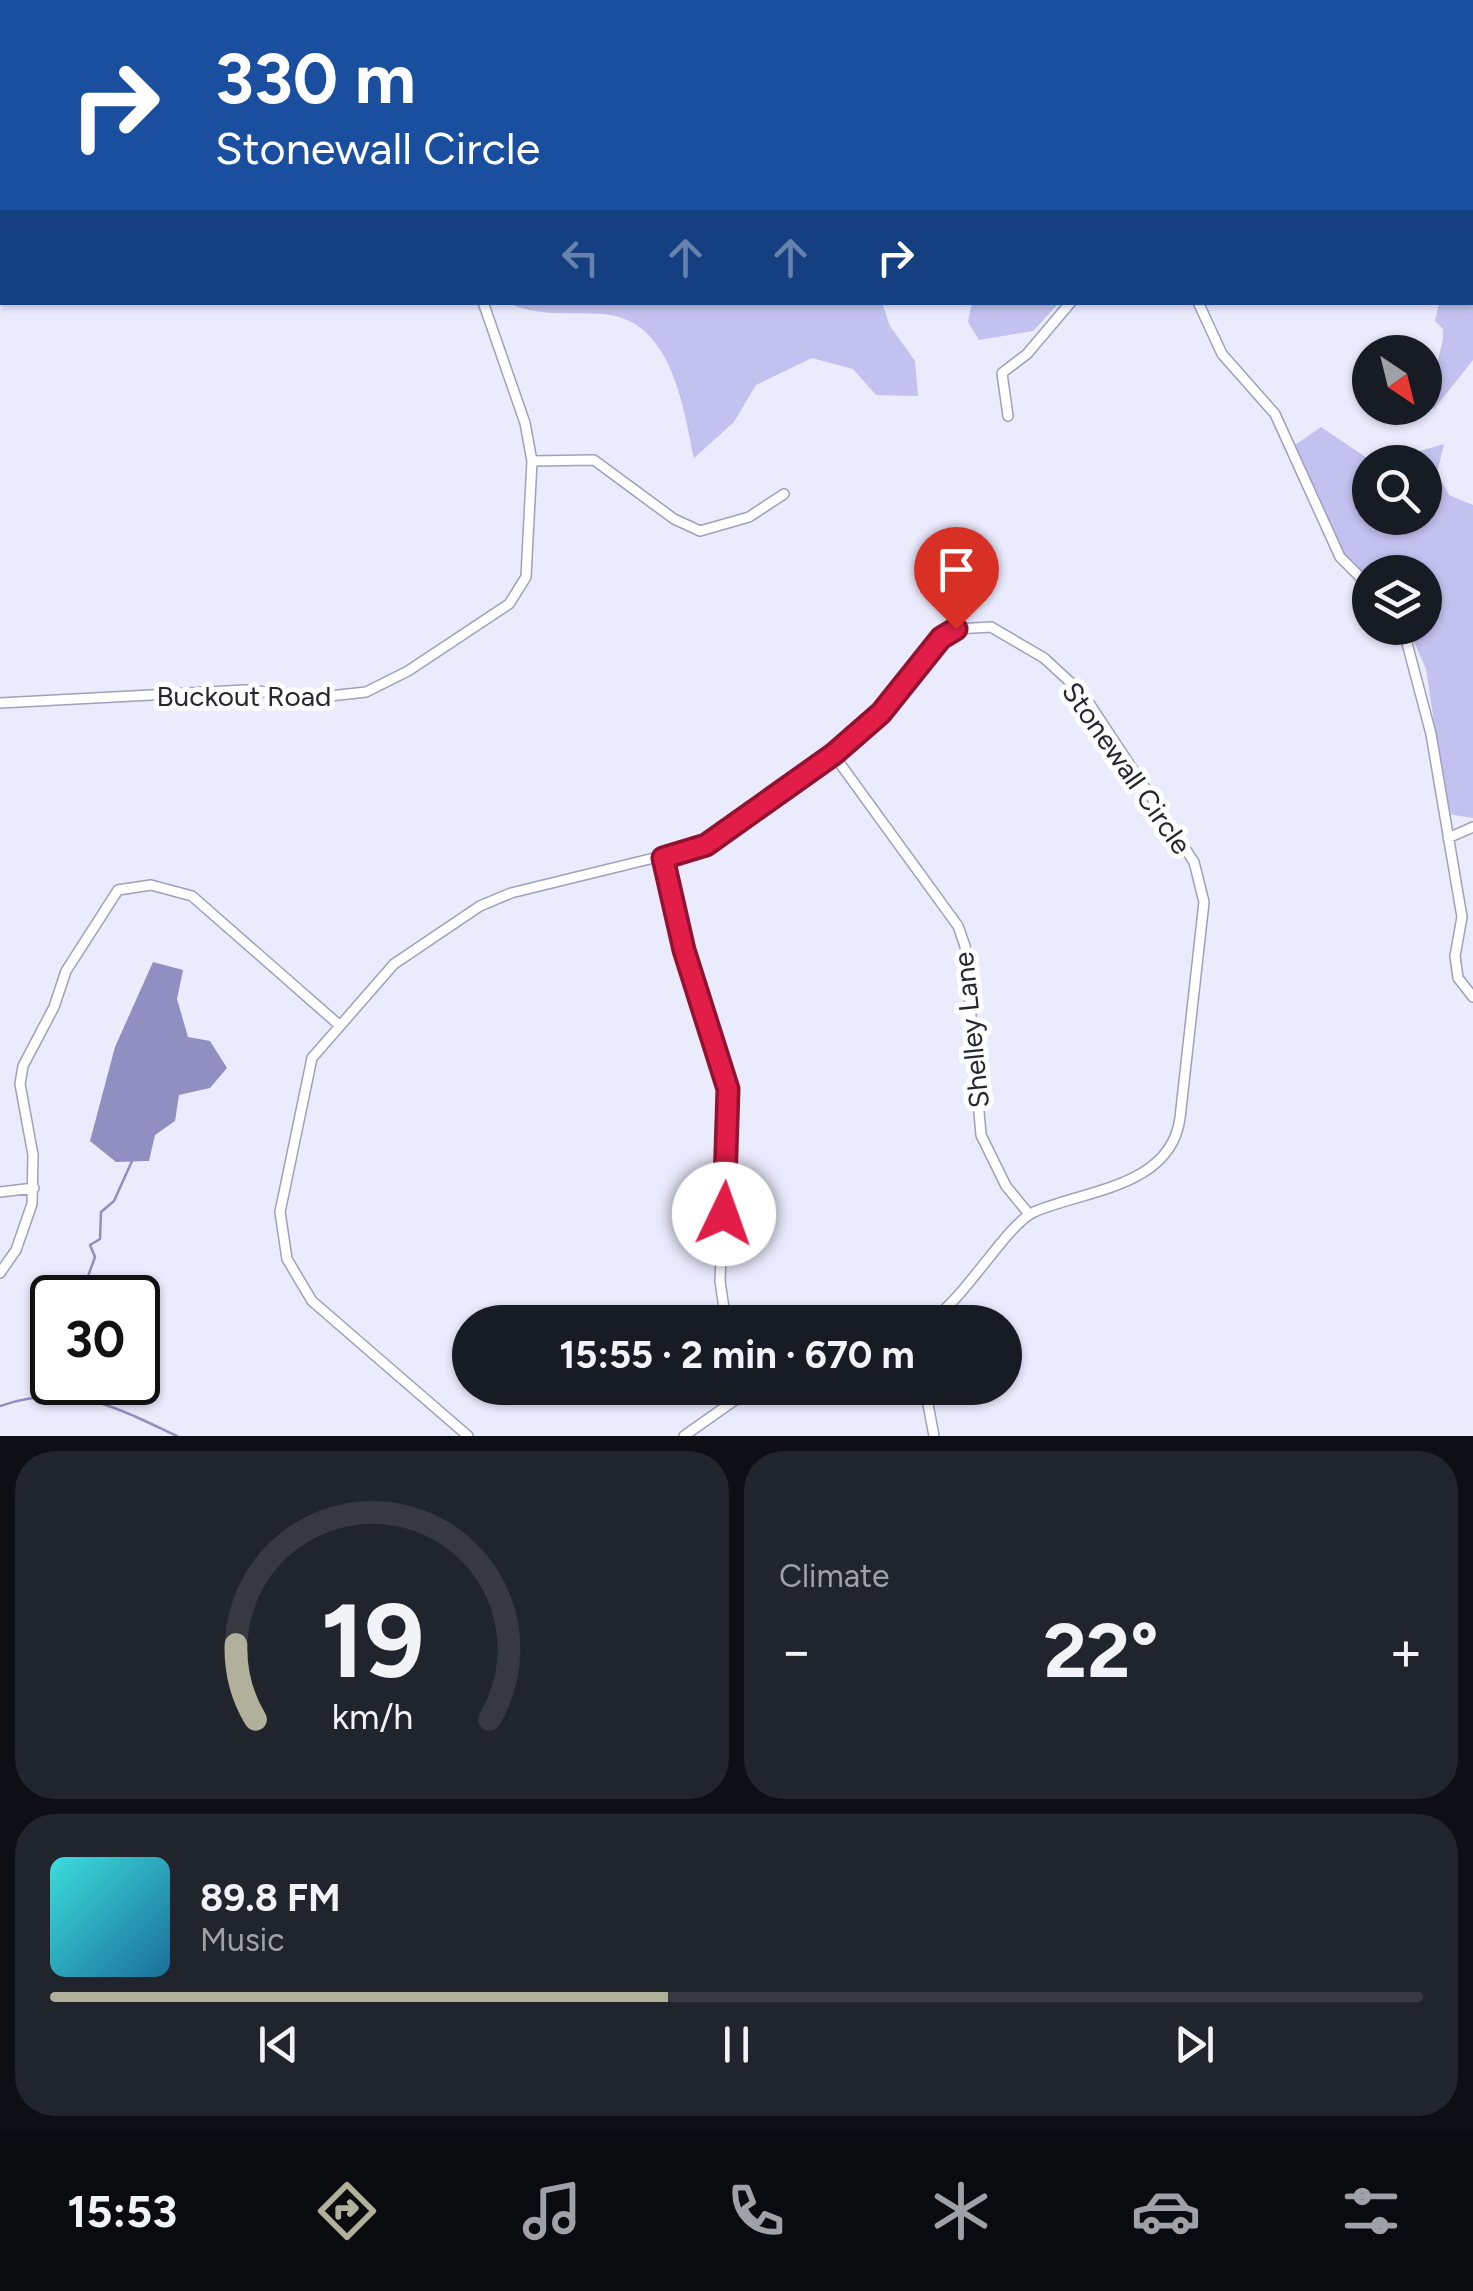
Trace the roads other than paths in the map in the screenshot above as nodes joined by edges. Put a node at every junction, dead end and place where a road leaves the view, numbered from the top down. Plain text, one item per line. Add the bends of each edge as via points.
1 (484, 305) edge
2 (1068, 305) edge
3 (1199, 305) edge
4 (1008, 416) dead end
5 (532, 460) junction
6 (784, 494) dead end
7 (1352, 569) edge
8 (1407, 645) edge
9 (0, 703) edge
10 (834, 754) junction
11 (1473, 827) edge
12 (1448, 838) junction
13 (663, 858) junction
14 (1473, 996) edge
15 (338, 1024) junction
16 (34, 1188) junction
17 (0, 1192) edge
18 (1030, 1214) junction
19 (0, 1274) edge
20 (724, 1305) edge
21 (952, 1305) edge
22 (728, 1405) edge
23 (928, 1405) edge
24 (468, 1436) edge
25 (684, 1436) edge
26 (934, 1436) edge

1 - 5 street, Buckout Road
2 - 4 street via 1002,373
3 - 7 street via 1222,354 1276,414 1340,557
5 - 6 street via 594,460 674,520 700,531 749,517
5 - 9 street, Buckout Road via 526,577 509,604 374,690 329,697 245,690
8 - 12 street
10 - 13 street, Stonewall Circle via 706,845
10 - 18 street, Shelley Lane via 958,926 982,1135 1006,1186
10 - 18 street, Stonewall Circle via 881,713 941,638 971,625 991,627 1044,658 1082,694 1194,862 1204,902 1172,1146 1145,1172
11 - 12 street
12 - 14 street via 1462,917 1458,978
13 - 15 street, Stonewall Circle via 511,892 480,906 394,964
13 - 20 street via 728,1089
15 - 16 street via 192,896 151,885 118,890 66,971 24,1066 20,1084
15 - 24 street, Stonewall Circle via 308,1074 280,1212 287,1259 312,1301
16 - 17 street
16 - 19 street via 26,1228
18 - 21 street
22 - 25 street
23 - 26 street

